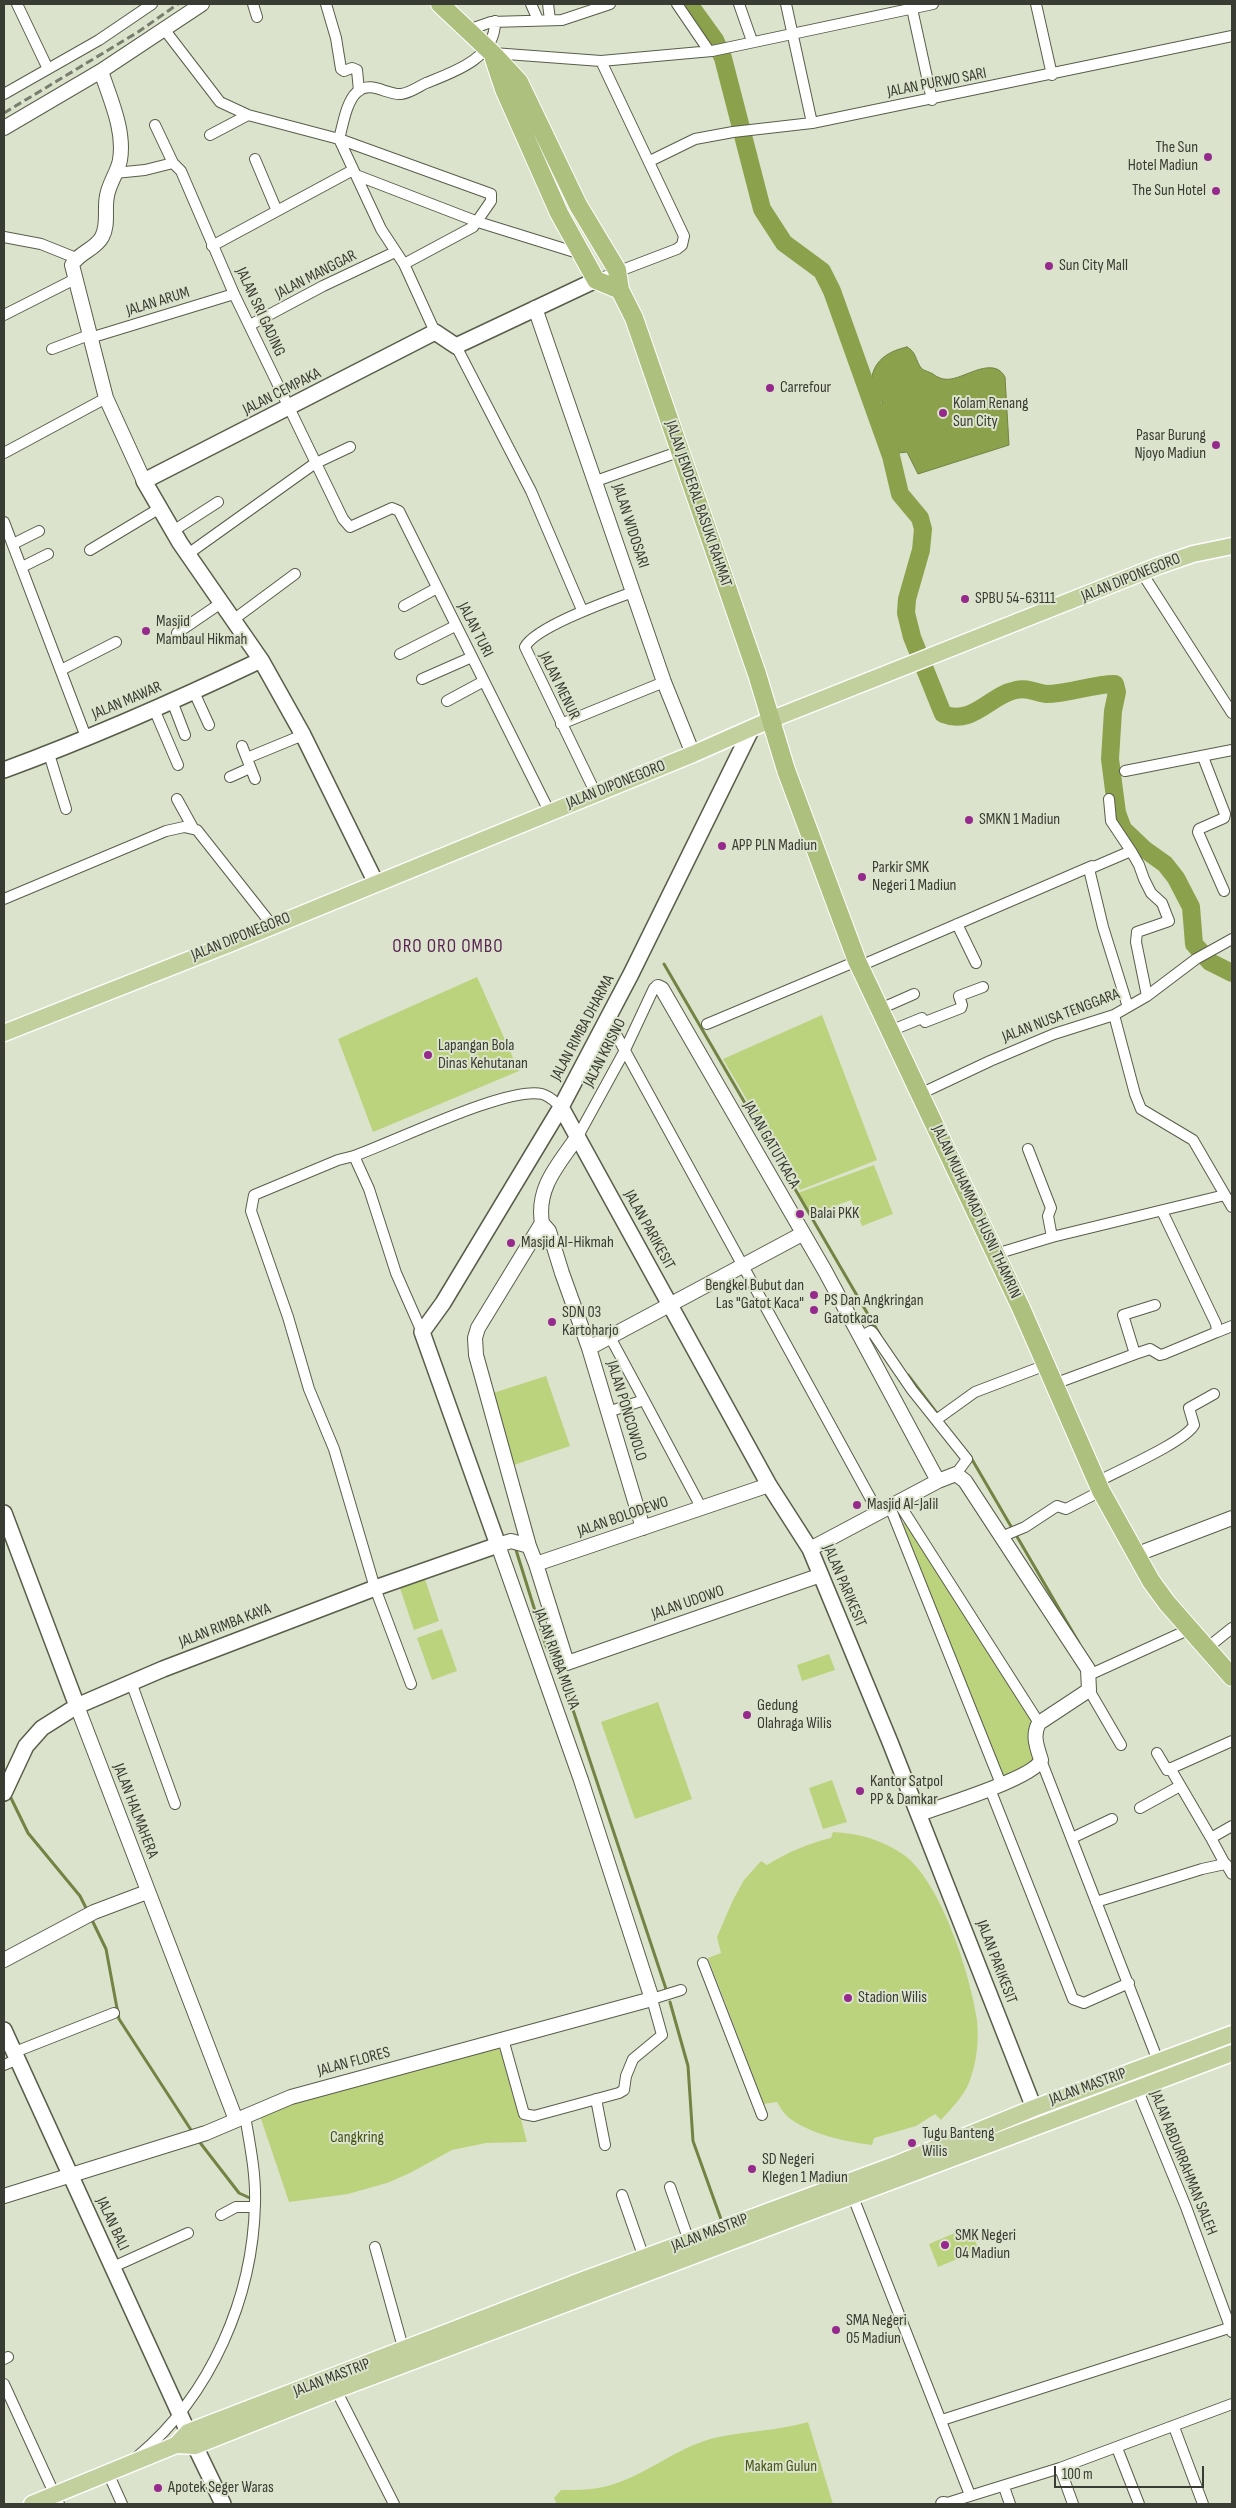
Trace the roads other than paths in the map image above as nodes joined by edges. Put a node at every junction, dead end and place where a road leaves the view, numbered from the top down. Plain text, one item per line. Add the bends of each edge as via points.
1 (17, 4) edge
2 (152, 4) edge
3 (202, 4) edge
4 (253, 4) edge
5 (326, 4) edge
6 (440, 4) edge
7 (531, 4) edge
8 (548, 4) edge
9 (610, 4) edge
10 (678, 4) edge
11 (739, 4) edge
12 (786, 4) edge
13 (933, 4) edge
14 (1036, 4) edge
15 (911, 6) edge
16 (137, 8) edge
17 (257, 18) dead end
18 (538, 20) junction
19 (550, 20) junction
20 (495, 21) junction
21 (164, 29) junction
22 (468, 30) junction
23 (792, 35) junction
24 (1232, 36) edge
25 (752, 41) junction
26 (489, 50) junction
27 (710, 51) junction
28 (601, 61) junction
29 (48, 69) junction
30 (101, 71) junction
31 (1052, 75) junction
32 (359, 91) junction
33 (4, 94) edge
34 (932, 100) junction
35 (248, 115) junction
36 (812, 123) junction
37 (155, 125) dead end
38 (4, 128) edge
39 (210, 135) dead end
40 (339, 139) junction
41 (255, 159) dead end
42 (650, 161) junction
43 (173, 163) junction
44 (115, 173) junction
45 (354, 173) junction
46 (277, 211) junction
47 (478, 222) junction
48 (4, 238) edge
49 (212, 246) junction
50 (395, 252) junction
51 (583, 255) junction
52 (76, 258) junction
53 (404, 264) junction
54 (617, 270) junction
55 (75, 280) junction
56 (596, 280) junction
57 (620, 290) junction
58 (234, 294) junction
59 (534, 308) junction
60 (4, 314) edge
61 (250, 325) junction
62 (435, 332) junction
63 (90, 337) junction
64 (456, 346) junction
65 (52, 349) dead end
66 (106, 398) junction
67 (289, 409) junction
68 (350, 447) dead end
69 (680, 451) junction
70 (4, 454) edge
71 (314, 464) junction
72 (144, 481) junction
73 (596, 481) junction
74 (218, 502) dead end
75 (160, 508) junction
76 (4, 522) edge
77 (350, 527) joint
78 (39, 531) dead end
79 (173, 531) junction
80 (13, 544) junction
81 (1232, 546) edge
82 (90, 550) dead end
83 (48, 554) dead end
84 (188, 554) junction
85 (22, 566) junction
86 (1142, 573) junction
87 (295, 574) dead end
88 (437, 588) junction
89 (633, 592) junction
90 (221, 603) junction
91 (404, 606) dead end
92 (582, 610) junction
93 (233, 620) junction
94 (455, 626) junction
95 (177, 633) dead end
96 (116, 642) dead end
97 (400, 654) dead end
98 (472, 657) junction
99 (262, 660) junction
100 (61, 670) junction
101 (422, 679) dead end
102 (484, 681) junction
103 (664, 682) junction
104 (194, 692) junction
105 (447, 701) dead end
106 (172, 702) junction
107 (154, 709) junction
108 (1232, 713) edge
109 (770, 720) junction
110 (561, 724) junction
111 (209, 725) dead end
112 (752, 728) junction
113 (184, 735) dead end
114 (303, 735) junction
115 (86, 737) junction
116 (242, 746) dead end
117 (1232, 750) edge
118 (49, 754) junction
119 (693, 754) junction
120 (1203, 757) junction
121 (249, 763) junction
122 (178, 765) dead end
123 (4, 770) edge
124 (1125, 771) dead end
125 (230, 777) dead end
126 (255, 779) dead end
127 (596, 794) junction
128 (177, 799) dead end
129 (1109, 799) dead end
130 (66, 809) dead end
131 (549, 811) junction
132 (193, 828) junction
133 (1131, 851) junction
134 (1092, 866) junction
135 (376, 883) junction
136 (1224, 891) dead end
137 (4, 899) edge
138 (272, 924) junction
139 (957, 924) junction
140 (1232, 939) edge
141 (859, 963) junction
142 (976, 963) dead end
143 (658, 987) joint
144 (983, 987) dead end
145 (914, 994) dead end
146 (1147, 996) junction
147 (1128, 1007) junction
148 (880, 1009) junction
149 (1114, 1015) junction
150 (607, 1018) junction
151 (707, 1024) dead end
152 (890, 1031) junction
153 (4, 1033) edge
154 (624, 1052) junction
155 (920, 1094) junction
156 (561, 1107) junction
157 (578, 1136) junction
158 (1028, 1149) dead end
159 (354, 1156) junction
160 (1225, 1195) junction
161 (1232, 1207) edge
162 (1162, 1211) junction
163 (542, 1223) junction
164 (802, 1234) junction
165 (1052, 1237) junction
166 (996, 1254) junction
167 (744, 1265) junction
168 (670, 1305) junction
169 (1154, 1305) dead end
170 (1232, 1326) edge
171 (422, 1332) junction
172 (1217, 1332) junction
173 (610, 1337) junction
174 (860, 1337) junction
175 (589, 1348) junction
176 (1135, 1354) junction
177 (1046, 1365) junction
178 (1054, 1384) junction
179 (1214, 1394) dead end
180 (644, 1400) junction
181 (608, 1412) junction
182 (939, 1418) junction
183 (962, 1473) junction
184 (938, 1480) junction
185 (770, 1485) junction
186 (1099, 1486) junction
187 (889, 1507) junction
188 (702, 1509) junction
189 (4, 1514) edge
190 (1232, 1518) edge
191 (643, 1528) junction
192 (1001, 1537) junction
193 (498, 1545) junction
194 (530, 1546) junction
195 (810, 1549) junction
196 (1135, 1555) junction
197 (536, 1564) junction
198 (821, 1575) junction
199 (375, 1588) junction
200 (1232, 1628) edge
201 (1190, 1629) junction
202 (1206, 1648) junction
203 (1089, 1675) junction
204 (1232, 1677) edge
205 (132, 1682) junction
206 (411, 1684) dead end
207 (1089, 1690) junction
208 (77, 1706) junction
209 (1039, 1722) junction
210 (1232, 1741) edge
211 (1120, 1745) dead end
212 (1157, 1753) dead end
213 (1041, 1760) junction
214 (1170, 1768) junction
215 (996, 1786) junction
216 (1180, 1786) junction
217 (4, 1793) edge
218 (175, 1804) dead end
219 (1140, 1808) dead end
220 (919, 1814) junction
221 (1112, 1819) dead end
222 (1232, 1826) edge
223 (1072, 1838) junction
224 (1211, 1838) junction
225 (1226, 1864) junction
226 (1232, 1874) edge
227 (147, 1892) junction
228 (1096, 1902) junction
229 (4, 1960) edge
230 (703, 1962) dead end
231 (1129, 1983) junction
232 (680, 1990) dead end
233 (653, 1998) junction
234 (114, 2013) dead end
235 (4, 2030) edge
236 (1232, 2034) edge
237 (503, 2039) junction
238 (1232, 2053) edge
239 (16, 2056) junction
240 (1158, 2061) junction
241 (4, 2065) edge
242 (1137, 2088) junction
243 (596, 2099) junction
244 (1034, 2108) junction
245 (762, 2115) dead end
246 (241, 2118) junction
247 (605, 2145) dead end
248 (70, 2174) junction
249 (670, 2187) dead end
250 (622, 2195) dead end
251 (4, 2196) edge
252 (853, 2197) junction
253 (255, 2205) junction
254 (221, 2214) dead end
255 (188, 2233) dead end
256 (727, 2235) junction
257 (689, 2241) junction
258 (376, 2247) dead end
259 (644, 2258) junction
260 (113, 2267) junction
261 (1232, 2329) edge
262 (463, 2335) junction
263 (404, 2351) junction
264 (4, 2384) edge
265 (336, 2390) junction
266 (1232, 2404) edge
267 (179, 2414) junction
268 (942, 2420) junction
269 (1174, 2427) junction
270 (191, 2439) junction
271 (1117, 2448) junction
272 (126, 2466) junction
273 (1060, 2468) junction
274 (108, 2473) junction
275 (1004, 2487) junction
276 (970, 2495) junction
277 (57, 2500) edge
278 (32, 2504) edge
279 (122, 2504) edge
280 (223, 2504) edge
281 (394, 2504) edge
282 (944, 2504) edge
283 (1010, 2504) edge
284 (1073, 2504) edge
285 (1139, 2504) edge
286 (1204, 2504) edge

1 - 29 street
2 - 16 street
3 - 21 street
4 - 17 street
5 - 32 street via 341,69 357,70
6 - 22 highway, JALAN JENDERAL BASUKI RAHMAT
7 - 18 street
8 - 19 street
9 - 19 street via 562,20
10 - 27 street
11 - 25 street
12 - 23 street
13 - 15 street
14 - 31 street
15 - 23 street
15 - 34 street
16 - 29 street via 99,40
18 - 19 street
18 - 20 street
20 - 22 street
20 - 26 street
21 - 30 street
21 - 35 street via 220,102
22 - 26 highway, JALAN JENDERAL BASUKI RAHMAT
23 - 25 street
23 - 36 street
24 - 31 street, JALAN PURWO SARI
25 - 27 street
26 - 28 street
26 - 32 street via 468,64 410,91 393,93 369,88
26 - 51 highway, JALAN JENDERAL BASUKI RAHMAT via 559,213
26 - 54 highway, JALAN JENDERAL BASUKI RAHMAT via 518,82 578,205
27 - 28 street
28 - 42 street
29 - 33 street
30 - 38 street
30 - 44 street via 118,123 121,150
31 - 34 street, JALAN PURWO SARI
32 - 40 street via 349,105
34 - 36 street, JALAN PURWO SARI
35 - 39 street
35 - 40 street
36 - 42 street, JALAN PURWO SARI via 695,139
37 - 43 street, JALAN SRI GADING
40 - 45 street
40 - 47 street via 488,192 492,201
41 - 46 street
42 - 54 street via 684,241 677,249
43 - 44 street
43 - 49 street, JALAN SRI GADING via 181,171
44 - 52 street via 106,198 106,228 102,238
45 - 46 street
45 - 47 street
45 - 50 street
46 - 49 street
47 - 51 street
47 - 53 street
48 - 52 street via 41,244
49 - 58 street, JALAN SRI GADING
50 - 53 street
50 - 61 street, JALAN MANGGAR
51 - 56 highway, JALAN JENDERAL BASUKI RAHMAT
52 - 55 street via 72,265
53 - 62 street
54 - 56 street
54 - 57 highway, JALAN JENDERAL BASUKI RAHMAT
55 - 60 street
55 - 63 street
56 - 57 highway
56 - 59 main road
57 - 69 highway, JALAN JENDERAL BASUKI RAHMAT via 634,318
58 - 61 street, JALAN SRI GADING
58 - 63 street, JALAN ARUM
59 - 64 main road
59 - 73 street, JALAN WIDOSARI
61 - 67 street, JALAN SRI GADING
62 - 64 main road
62 - 67 main road, JALAN CEMPAKA
63 - 65 street, JALAN ARUM
63 - 66 street
64 - 92 street via 531,491
66 - 70 street
66 - 72 street
67 - 71 street, JALAN SRI GADING
67 - 72 main road, JALAN CEMPAKA
68 - 71 street
69 - 73 street
69 - 109 highway, JALAN JENDERAL BASUKI RAHMAT
71 - 77 street, JALAN SRI GADING via 342,519
71 - 84 street
72 - 75 main road
73 - 89 street, JALAN WIDOSARI
74 - 79 street
75 - 79 main road
75 - 82 street
76 - 80 street
77 - 88 street, JALAN TURI via 392,508 399,511
78 - 80 street
79 - 84 main road
80 - 85 street
81 - 86 main road, JALAN DIPONEGORO via 1193,554
83 - 85 street
84 - 90 main road
85 - 100 street
86 - 108 street
86 - 109 main road, JALAN DIPONEGORO
87 - 93 street
88 - 91 street
88 - 94 street, JALAN TURI
89 - 92 street, JALAN MENUR
89 - 103 street, JALAN WIDOSARI
90 - 93 main road
90 - 95 street
92 - 110 street, JALAN MENUR via 528,642 525,647
93 - 99 main road
94 - 97 street
94 - 98 street, JALAN TURI
96 - 100 street
98 - 101 street
98 - 102 street, JALAN TURI
99 - 104 main road, JALAN MAWAR
99 - 114 main road
100 - 115 street
102 - 105 street
102 - 131 street, JALAN TURI
103 - 110 street
103 - 119 street, JALAN WIDOSARI
104 - 106 main road, JALAN MAWAR
104 - 111 street
106 - 107 main road, JALAN MAWAR
106 - 113 street
107 - 115 main road, JALAN MAWAR
107 - 122 street
109 - 112 main road, JALAN DIPONEGORO
109 - 141 highway, JALAN MUHAMMAD HUSNI THAMRIN via 819,862
110 - 127 street, JALAN MENUR
112 - 119 main road, JALAN DIPONEGORO
112 - 150 main road, JALAN RIMBA DHARMA
114 - 121 street
114 - 135 main road
115 - 118 main road, JALAN MAWAR
116 - 121 street
117 - 120 street
118 - 123 main road, JALAN MAWAR
118 - 130 street
119 - 127 main road, JALAN DIPONEGORO
120 - 124 street
120 - 136 street via 1225,814 1224,818 1198,832
121 - 125 street
121 - 126 street
127 - 131 main road, JALAN DIPONEGORO
128 - 132 street
129 - 133 street via 1111,821
131 - 135 main road, JALAN DIPONEGORO
132 - 137 street via 166,831
132 - 138 street via 198,830
133 - 134 street
133 - 146 street via 1169,921 1137,932 1136,942
134 - 139 street
134 - 147 street via 1089,869 1103,926
135 - 138 main road, JALAN DIPONEGORO
138 - 153 main road, JALAN DIPONEGORO
139 - 141 street
139 - 142 street
140 - 146 street, JALAN NUSA TENGGARA via 1196,959
141 - 148 highway, JALAN MUHAMMAD HUSNI THAMRIN
141 - 151 street
143 - 154 street, JALAN KRISNO via 654,988
143 - 164 street, JALAN GATUTKACA
144 - 152 street via 959,996 961,1008 925,1022 922,1018
145 - 148 street
146 - 147 street, JALAN NUSA TENGGARA
147 - 149 street, JALAN NUSA TENGGARA
148 - 152 highway, JALAN MUHAMMAD HUSNI THAMRIN
149 - 155 street, JALAN NUSA TENGGARA via 1045,1037
149 - 160 street via 1142,1109 1193,1140
150 - 154 street
150 - 156 main road, JALAN RIMBA DHARMA
152 - 155 highway, JALAN MUHAMMAD HUSNI THAMRIN
154 - 157 street, JALAN KRISNO
154 - 167 street
155 - 166 highway, JALAN MUHAMMAD HUSNI THAMRIN
156 - 157 main road, JALAN PARIKESIT
156 - 159 street via 548,1096 540,1094 509,1096
156 - 171 main road, JALAN RIMBA DHARMA via 443,1303
157 - 163 street via 544,1187 540,1207
157 - 168 main road, JALAN PARIKESIT
158 - 165 street via 1051,1208 1048,1216
159 - 171 street via 369,1189 396,1273
159 - 199 street via 264,1190 254,1196 251,1211 309,1389 334,1449
160 - 161 street
160 - 162 street
162 - 165 street
162 - 172 street
163 - 175 street, JALAN PONCOWOLO via 549,1231
163 - 194 street via 475,1338 476,1355
164 - 167 street
164 - 174 street, JALAN GATUTKACA
165 - 166 street
166 - 177 highway, JALAN MUHAMMAD HUSNI THAMRIN
167 - 168 street
167 - 187 street
168 - 173 street
168 - 185 main road, JALAN PARIKESIT
169 - 176 street via 1123,1315
170 - 172 street
171 - 193 main road, JALAN RIMBA MULYA
172 - 176 street via 1164,1354 1150,1349
173 - 175 street
173 - 180 street
174 - 182 street via 873,1333 912,1390
174 - 184 street, JALAN GATUTKACA
175 - 181 street, JALAN PONCOWOLO
176 - 178 street
177 - 178 highway, JALAN MUHAMMAD HUSNI THAMRIN
177 - 182 street via 975,1392
178 - 186 highway, JALAN MUHAMMAD HUSNI THAMRIN
179 - 186 street via 1189,1408 1194,1425 1190,1430
180 - 181 street
180 - 188 street
181 - 191 street, JALAN PONCOWOLO
182 - 183 street via 967,1458
183 - 184 street
183 - 192 street
184 - 187 street
185 - 188 street, JALAN BOLODEWO
185 - 195 main road, JALAN PARIKESIT
186 - 192 street via 1066,1509 1057,1506 1025,1527
186 - 196 highway, JALAN MUHAMMAD HUSNI THAMRIN
187 - 195 street
187 - 209 street
187 - 215 street
188 - 191 street, JALAN BOLODEWO
189 - 208 main road, JALAN HALMAHERA
190 - 196 street
191 - 197 street, JALAN BOLODEWO
192 - 203 street
193 - 194 street via 511,1541
193 - 199 main road, JALAN RIMBA KAYA
193 - 233 street, JALAN RIMBA MULYA
194 - 197 street
195 - 198 main road, JALAN PARIKESIT
196 - 201 highway, JALAN MUHAMMAD HUSNI THAMRIN via 1167,1603
197 - 198 street, JALAN UDOWO via 567,1663
198 - 220 main road, JALAN PARIKESIT
199 - 205 main road, JALAN RIMBA KAYA
199 - 206 street
200 - 202 street
201 - 202 highway, JALAN MUHAMMAD HUSNI THAMRIN
201 - 203 street
202 - 204 highway, JALAN MUHAMMAD HUSNI THAMRIN
203 - 207 street
205 - 208 main road, JALAN RIMBA KAYA
205 - 218 street
207 - 209 street
207 - 211 street
208 - 217 main road, JALAN RIMBA KAYA via 42,1728 26,1746
208 - 227 street, JALAN HALMAHERA
209 - 213 street via 1035,1737
210 - 214 street
212 - 214 street via 1166,1770
213 - 215 street via 1035,1768
213 - 223 street
214 - 216 street
215 - 220 street
215 - 231 street via 1073,1999 1084,2003
216 - 219 street
216 - 224 street
220 - 244 main road, JALAN PARIKESIT
221 - 223 street
222 - 224 street
223 - 228 street
224 - 225 street
225 - 226 street
225 - 228 street
227 - 229 street via 90,1914
227 - 246 street, JALAN HALMAHERA
228 - 231 street
230 - 245 street
231 - 240 street
232 - 233 street
233 - 237 street, JALAN FLORES
233 - 243 street via 662,2035 633,2059 624,2090
234 - 239 street
235 - 239 main road, JALAN BALI
236 - 240 main road, JALAN MASTRIP
237 - 243 street via 524,2114 534,2116
237 - 246 street, JALAN FLORES via 291,2097
238 - 242 main road, JALAN MASTRIP
239 - 241 street
239 - 248 main road, JALAN BALI
240 - 244 main road, JALAN MASTRIP
242 - 252 main road, JALAN MASTRIP
242 - 261 street, JALAN ABDURRAHMAN SALEH
243 - 247 street
244 - 256 main road, JALAN MASTRIP
246 - 248 street, JALAN FLORES via 188,2138
246 - 253 street via 255,2189
248 - 251 street, JALAN FLORES
248 - 260 main road, JALAN BALI
249 - 257 street
250 - 259 street
252 - 256 main road, JALAN MASTRIP
252 - 268 street
253 - 254 street via 236,2207
253 - 267 street via 251,2251 236,2309 212,2365
255 - 260 street
256 - 257 main road, JALAN MASTRIP
256 - 262 main road, JALAN MASTRIP
257 - 259 main road, JALAN MASTRIP
258 - 263 street
259 - 262 main road, JALAN MASTRIP
260 - 267 main road, JALAN BALI
261 - 268 street
262 - 263 main road, JALAN MASTRIP
262 - 265 main road, JALAN MASTRIP
263 - 270 main road, JALAN MASTRIP
264 - 277 street
265 - 270 main road, JALAN MASTRIP
265 - 281 street
266 - 269 street
267 - 270 main road, JALAN BALI
267 - 272 street via 170,2427
268 - 276 street
269 - 271 street
269 - 286 street
270 - 272 main road
270 - 280 main road, JALAN BALI
271 - 273 street
271 - 285 street
272 - 274 main road
273 - 275 street
273 - 284 street
274 - 277 main road
274 - 279 street
275 - 276 street
275 - 283 street
276 - 282 street
277 - 278 main road

